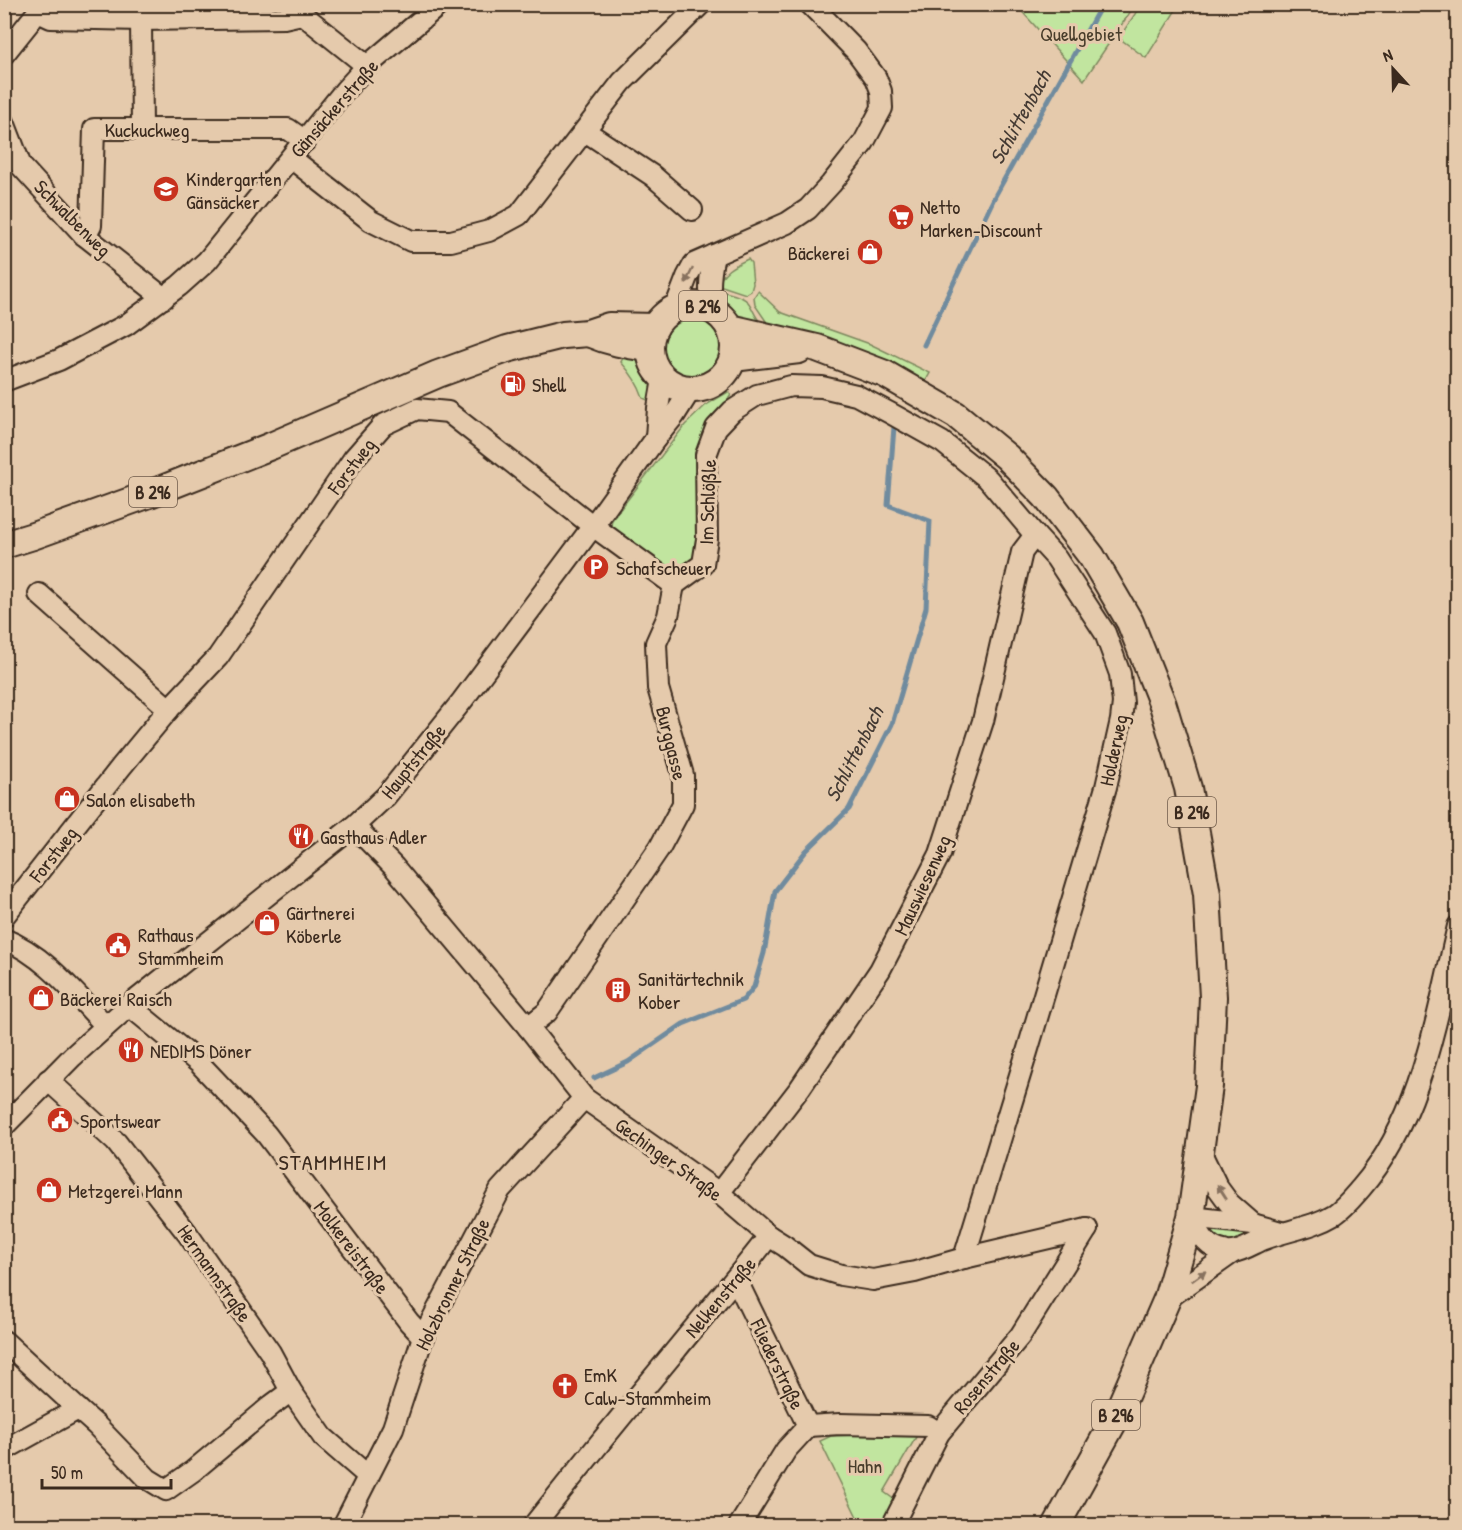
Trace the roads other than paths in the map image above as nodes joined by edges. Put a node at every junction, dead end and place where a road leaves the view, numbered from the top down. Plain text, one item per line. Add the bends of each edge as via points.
1 (440, 4) edge
2 (701, 4) edge
3 (810, 4) edge
4 (41, 8) edge
5 (300, 9) edge
6 (141, 20) junction
7 (4, 54) edge
8 (367, 66) junction
9 (4, 122) edge
10 (142, 129) junction
11 (585, 131) junction
12 (305, 141) junction
13 (291, 158) junction
14 (692, 210) dead end
15 (84, 234) junction
16 (714, 255) junction
17 (164, 298) junction
18 (675, 308) junction
19 (712, 309) junction
20 (730, 328) junction
21 (652, 337) junction
22 (817, 348) junction
23 (733, 358) junction
24 (663, 379) junction
25 (4, 381) edge
26 (691, 389) junction
27 (732, 411) joint
28 (656, 438) junction
29 (593, 526) junction
30 (1035, 536) junction
31 (4, 545) edge
32 (674, 585) junction
33 (39, 594) dead end
34 (169, 709) junction
35 (354, 826) junction
36 (4, 916) edge
37 (1458, 926) edge
38 (4, 939) edge
39 (131, 1004) junction
40 (106, 1026) junction
41 (528, 1027) junction
42 (48, 1080) junction
43 (584, 1098) junction
44 (4, 1126) edge
45 (1201, 1153) junction
46 (719, 1193) junction
47 (1191, 1217) junction
48 (1253, 1224) junction
49 (1087, 1230) joint
50 (1281, 1232) junction
51 (769, 1236) junction
52 (1232, 1253) junction
53 (964, 1258) junction
54 (736, 1279) junction
55 (1167, 1299) junction
56 (423, 1337) junction
57 (4, 1341) edge
58 (291, 1391) junction
59 (78, 1409) junction
60 (808, 1426) junction
61 (939, 1433) junction
62 (4, 1450) edge
63 (368, 1476) junction
64 (343, 1526) edge
65 (533, 1526) edge
66 (739, 1526) edge
67 (892, 1526) edge
68 (1056, 1526) edge

1 - 8 street, Gänsäckerstraße
2 - 11 street via 622,82
3 - 16 street via 856,51 876,78 882,91 882,108 864,142 808,209
4 - 6 street via 51,18
4 - 7 street
5 - 6 street via 284,18
5 - 8 street
6 - 10 street
8 - 12 street, Gänsäckerstraße
9 - 15 street, Schwalbenweg via 21,166
10 - 12 street, Kuckuckweg via 288,129
10 - 15 street, Kuckuckweg via 94,129 91,226
11 - 13 street via 519,215 489,231 451,241 411,241 370,221
11 - 14 street via 653,176
12 - 13 street, Gänsäckerstraße
13 - 17 street, Gänsäckerstraße via 207,261
15 - 17 street, Schwalbenweg
16 -> 18 street via 694,264
16 - 19 street via 709,284
17 - 25 street, Gänsäckerstraße via 126,325 59,360
18 - 19 main road, B 296 via 700,305
18 - 21 main road, B 296 via 663,316
19 - 20 main road, B 296
20 - 22 main road, B 296
20 - 23 main road, B 296
21 - 24 main road via 651,359
21 - 31 main road, B 296 via 621,345 588,333 563,335 507,349 167,487
22 - 23 main road, B 296
22 - 45 main road, B 296 via 885,374 956,415 1007,457 1046,497 1092,558 1130,622 1163,705 1188,788 1208,894 1213,997
23 - 26 main road via 717,381
24 - 26 main road
24 - 28 street
26 - 28 street, Hauptstraße
27 - 30 street, Holderweg via 758,395 791,386 822,387 856,395 932,436 988,479
27 - 32 street, Im Schlößle via 716,428 706,455 707,539 703,564
28 - 29 street, Hauptstraße
29 - 32 street
29 - 34 street, Forstweg via 448,412 417,409 383,425 354,458 218,657
29 - 35 street, Hauptstraße via 455,710 386,796
30 - 46 street, Mauswiesenweg via 1022,552 983,721 940,854 880,970 800,1088
30 - 53 street, Holderweg via 1056,558 1104,633 1120,674 1123,703 1106,787
32 - 41 street, Burggasse via 656,651 658,688 683,775 683,804 660,847 547,1012
33 - 34 street
34 - 36 street, Forstweg
35 - 39 street, Hauptstraße
35 - 41 street, Gechinger Straße via 394,867
37 - 50 street via 1418,1082 1388,1150 1370,1177 1336,1213 1311,1226
38 - 40 street via 20,945 55,973
39 - 40 street, Hauptstraße
39 - 56 street, Molkereistraße via 199,1063 266,1134
40 - 42 street, Hauptstraße
41 - 43 street, Gechinger Straße
42 - 44 street, Hauptstraße
42 - 58 street, Hermannstraße via 116,1142 188,1233 270,1352
43 - 46 street, Gechinger Straße
43 - 56 street, Holzbronner Straße via 500,1190
45 - 47 main road, B 296
48 -> 45 street via 1218,1188
46 - 51 street, Gechinger Straße
47 - 48 street
47 - 52 street via 1204,1240 1215,1250
47 - 55 main road, B 296
48 - 50 street
49 - 53 street, Gechinger Straße
49 - 61 street, Rosenstraße via 1020,1336
50 - 52 street
51 - 53 street, Gechinger Straße via 809,1265 873,1280
51 - 54 street, Nelkenstraße
55 -> 52 street
54 - 60 street, Fliederstraße
54 - 65 street, Nelkenstraße
55 - 68 main road, B 296 via 1114,1421
56 - 63 street, Holzbronner Straße via 393,1428
57 - 59 street
58 - 59 street via 166,1490 148,1479
58 - 63 street, Hermannstraße via 323,1437
59 - 62 street
60 - 61 street, Fliederstraße via 928,1426
60 - 66 street via 786,1450
61 - 67 street, Rosenstraße
63 - 64 street, Holzbronner Straße

